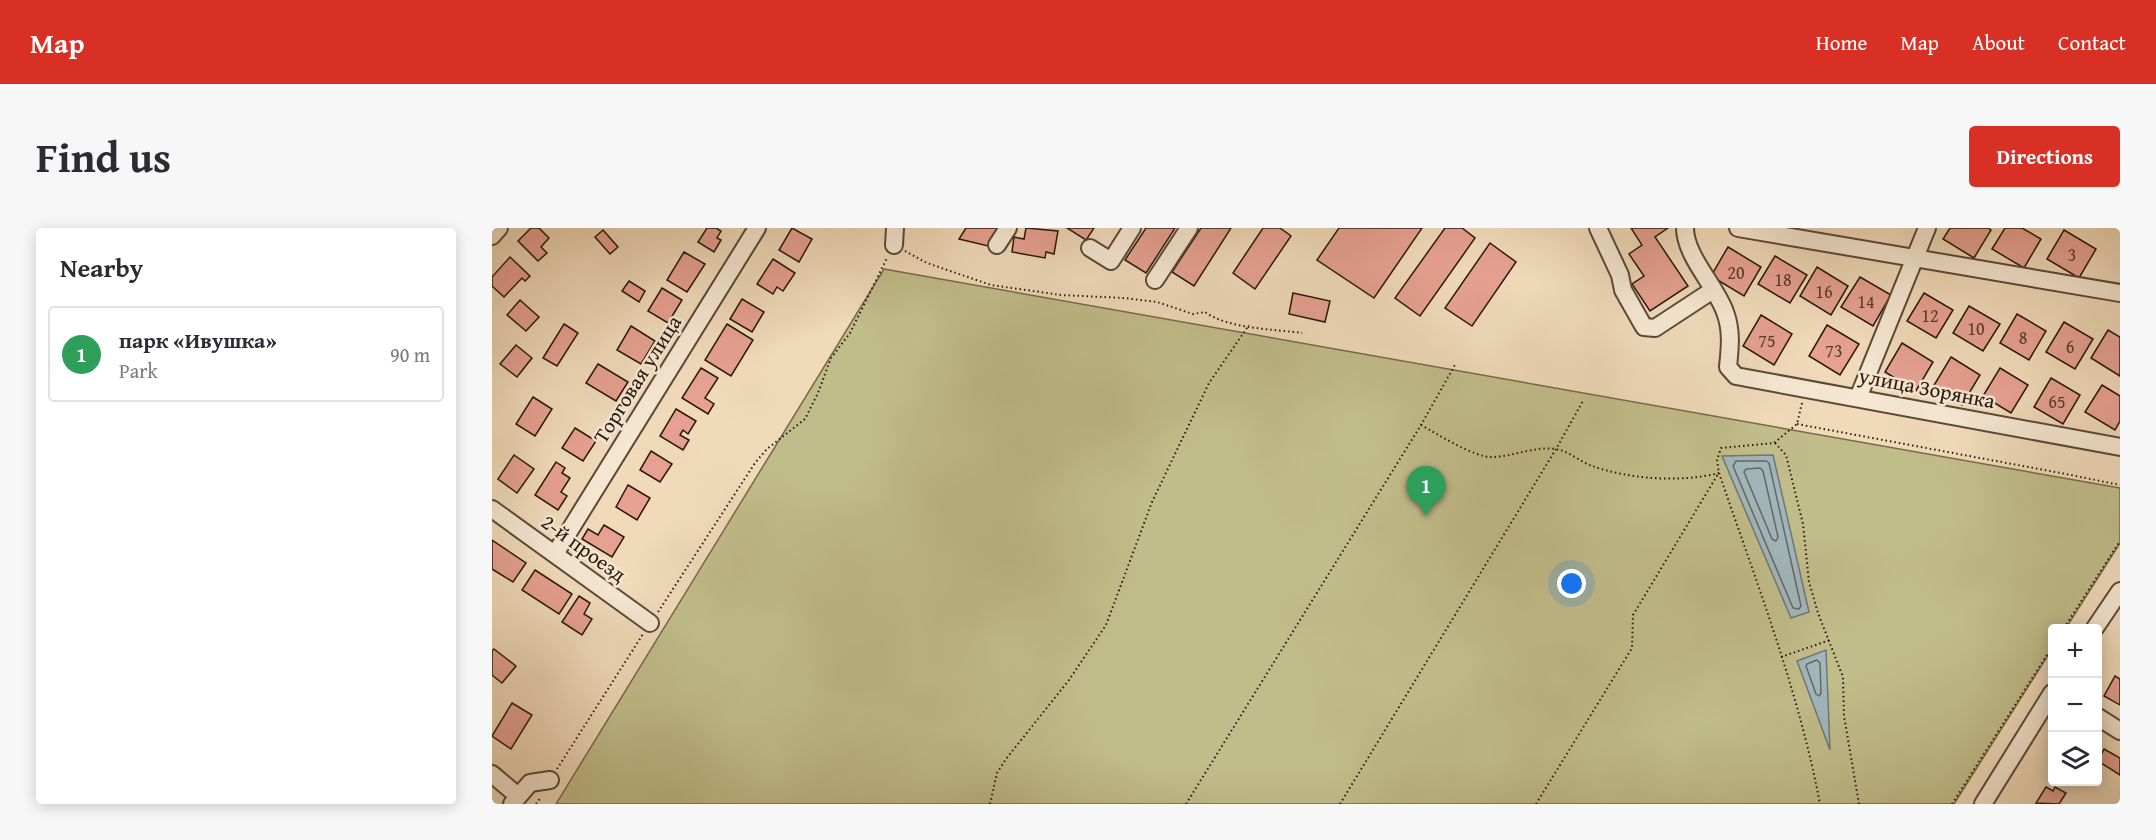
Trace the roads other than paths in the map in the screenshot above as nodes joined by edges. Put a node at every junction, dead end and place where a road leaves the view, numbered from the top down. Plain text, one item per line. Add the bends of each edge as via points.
1 (499, 228) edge
2 (757, 228) edge
3 (895, 228) edge
4 (1008, 228) edge
5 (1132, 228) edge
6 (1189, 228) edge
7 (1598, 228) edge
8 (1685, 228) edge
9 (1738, 228) edge
10 (1927, 228) edge
11 (1776, 231) edge
12 (492, 236) edge
13 (894, 245) road end
14 (997, 245) dead end
15 (1090, 248) dead end
16 (1916, 257) junction
17 (1155, 280) dead end
18 (1713, 290) junction
19 (2120, 293) edge
20 (1858, 398) junction
21 (2120, 447) edge
22 (492, 509) edge
23 (555, 554) junction
24 (2120, 591) edge
25 (650, 623) road end
26 (2098, 624) edge
27 (2048, 699) edge
28 (2102, 720) edge
29 (2120, 731) edge
30 (492, 774) edge
31 (550, 780) road end
32 (515, 800) edge
33 (1983, 804) edge

1 - 12 street
2 - 23 street, Торговая улица
3 - 13 street
4 - 14 street
5 - 15 street via 1111,261
6 - 17 street
7 - 18 street via 1623,290 1644,327 1655,328
8 - 18 street via 1689,246
9 - 11 street
10 - 16 street
11 - 16 street
16 - 19 street
16 - 20 street
18 - 20 street, улица Зорянка via 1725,311 1731,336 1728,367 1736,376
20 - 21 street, улица Зорянка
22 - 23 street, 2-й проезд
23 - 25 street, 2-й проезд
24 - 26 street
27 - 33 street
28 - 29 street
30 - 32 street
31 - 32 street via 530,783

